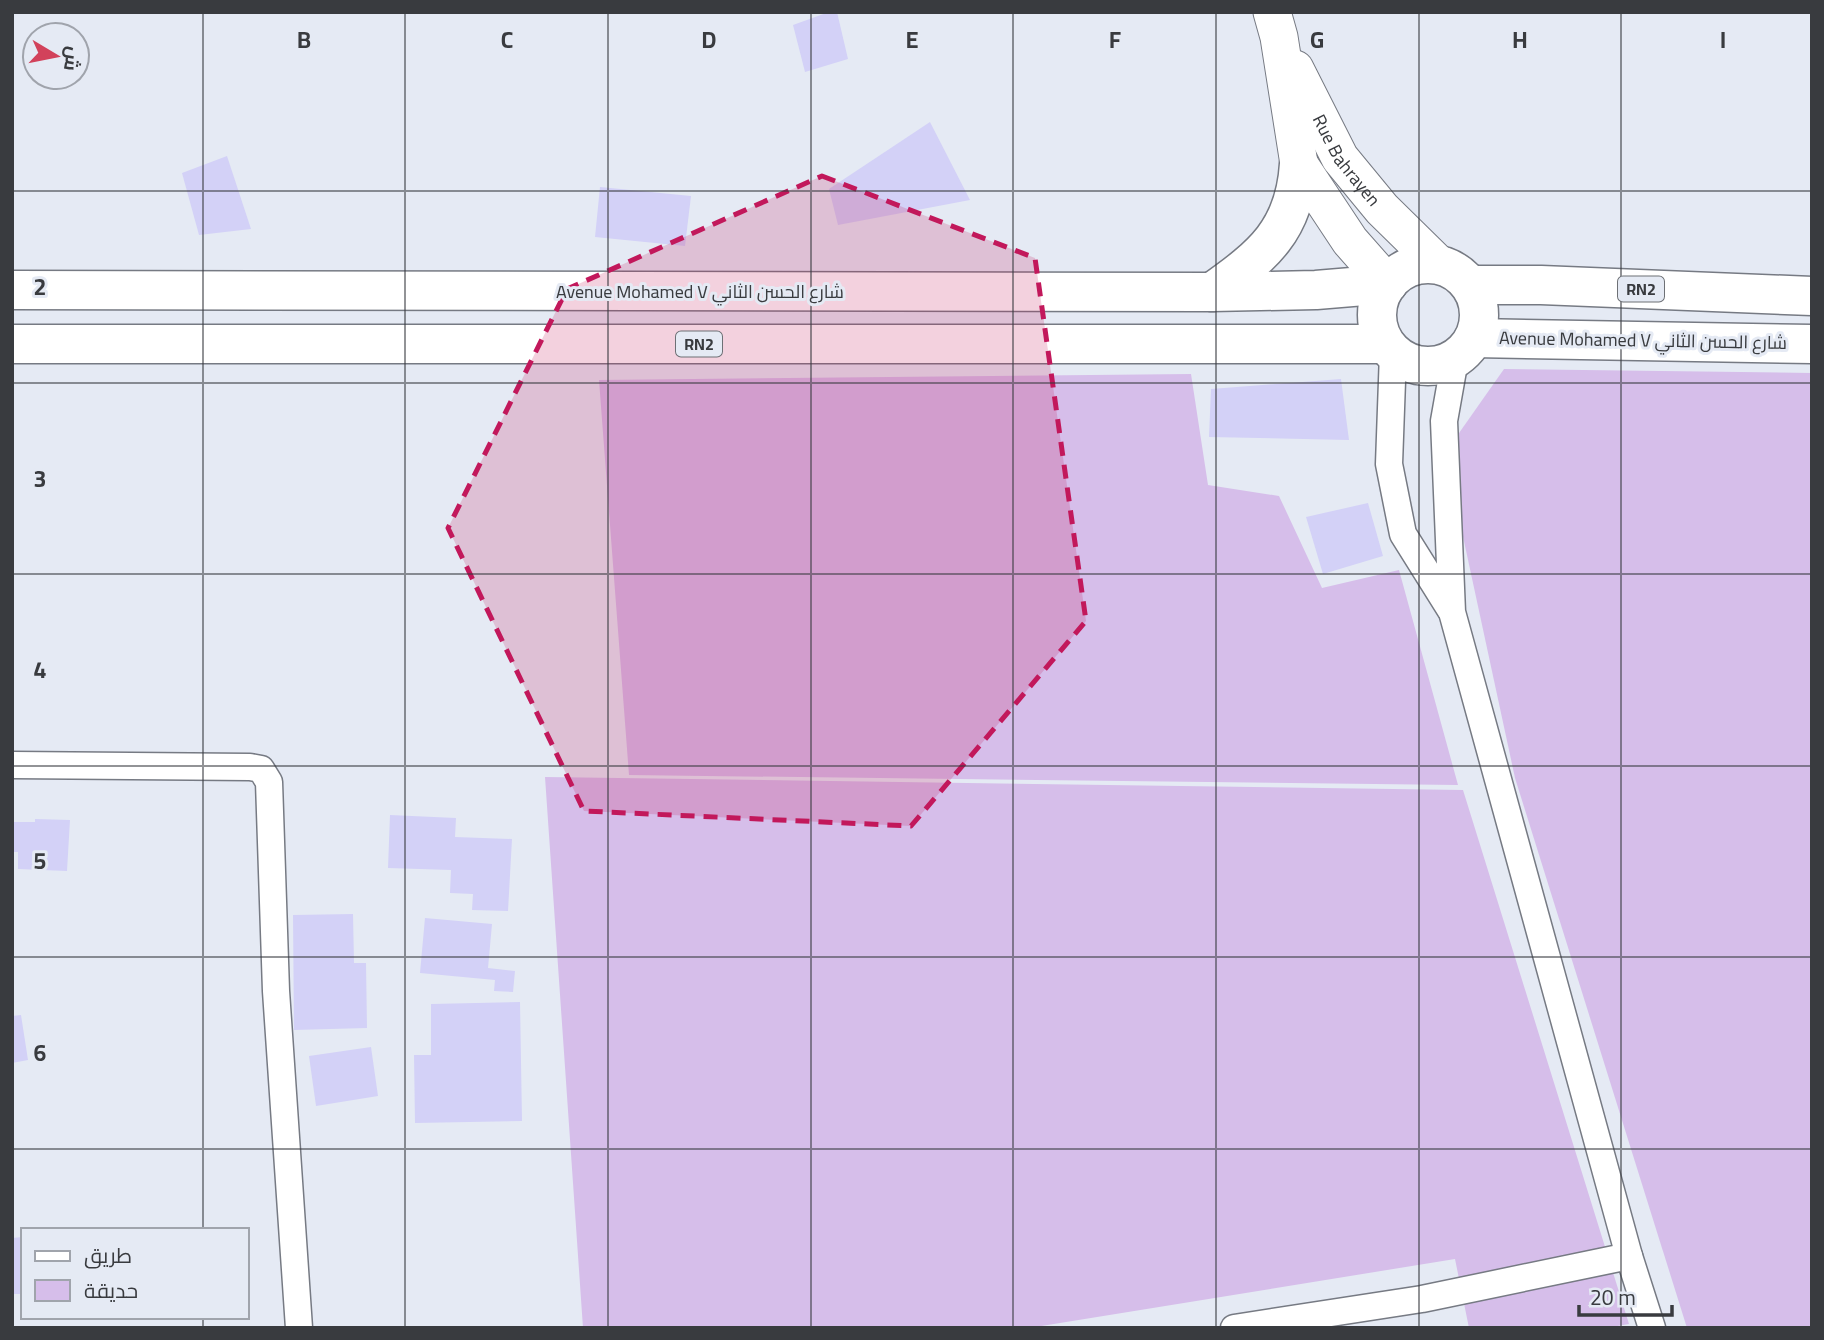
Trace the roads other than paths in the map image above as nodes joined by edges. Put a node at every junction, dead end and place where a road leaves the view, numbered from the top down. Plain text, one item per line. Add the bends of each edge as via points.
1 (1276, 25) edge
2 (1299, 164) junction
3 (1454, 275) junction
4 (1388, 284) junction
5 (12, 290) edge
6 (1212, 292) junction
7 (1812, 296) edge
8 (12, 344) edge
9 (1812, 344) edge
10 (1389, 348) junction
11 (1464, 348) junction
12 (1452, 612) junction
13 (12, 765) edge
14 (1629, 1256) junction
15 (299, 1328) edge
16 (1234, 1328) edge
17 (1652, 1328) edge

1 - 2 street, Rue Bahrayen
1 - 3 street, Rue Bahrayen via 1340,158 1381,209
2 - 4 street, Rue Bahrayen via 1350,240
2 - 6 highway via 1290,216 1273,241
3 - 4 highway, RN2 via 1427,264 1405,270
3 - 7 highway, RN2 via 1541,285
3 - 11 highway via 1479,311
4 - 6 highway, Avenue Mohamed V شارع الحسن الثاني / RN2
4 - 10 highway via 1377,314
5 - 6 highway, Avenue Mohamed V شارع الحسن الثاني / RN2
8 - 10 highway, RN2
9 - 11 highway, Avenue Mohamed V شارع الحسن الثاني / RN2
10 - 11 highway, RN2 via 1407,362 1422,366 1439,366
10 - 12 street via 1389,464 1403,534
11 - 12 street via 1444,421
12 - 14 street
13 - 15 street via 250,767 261,769 269,782 276,991
14 - 16 street via 1422,1299
14 - 17 street

